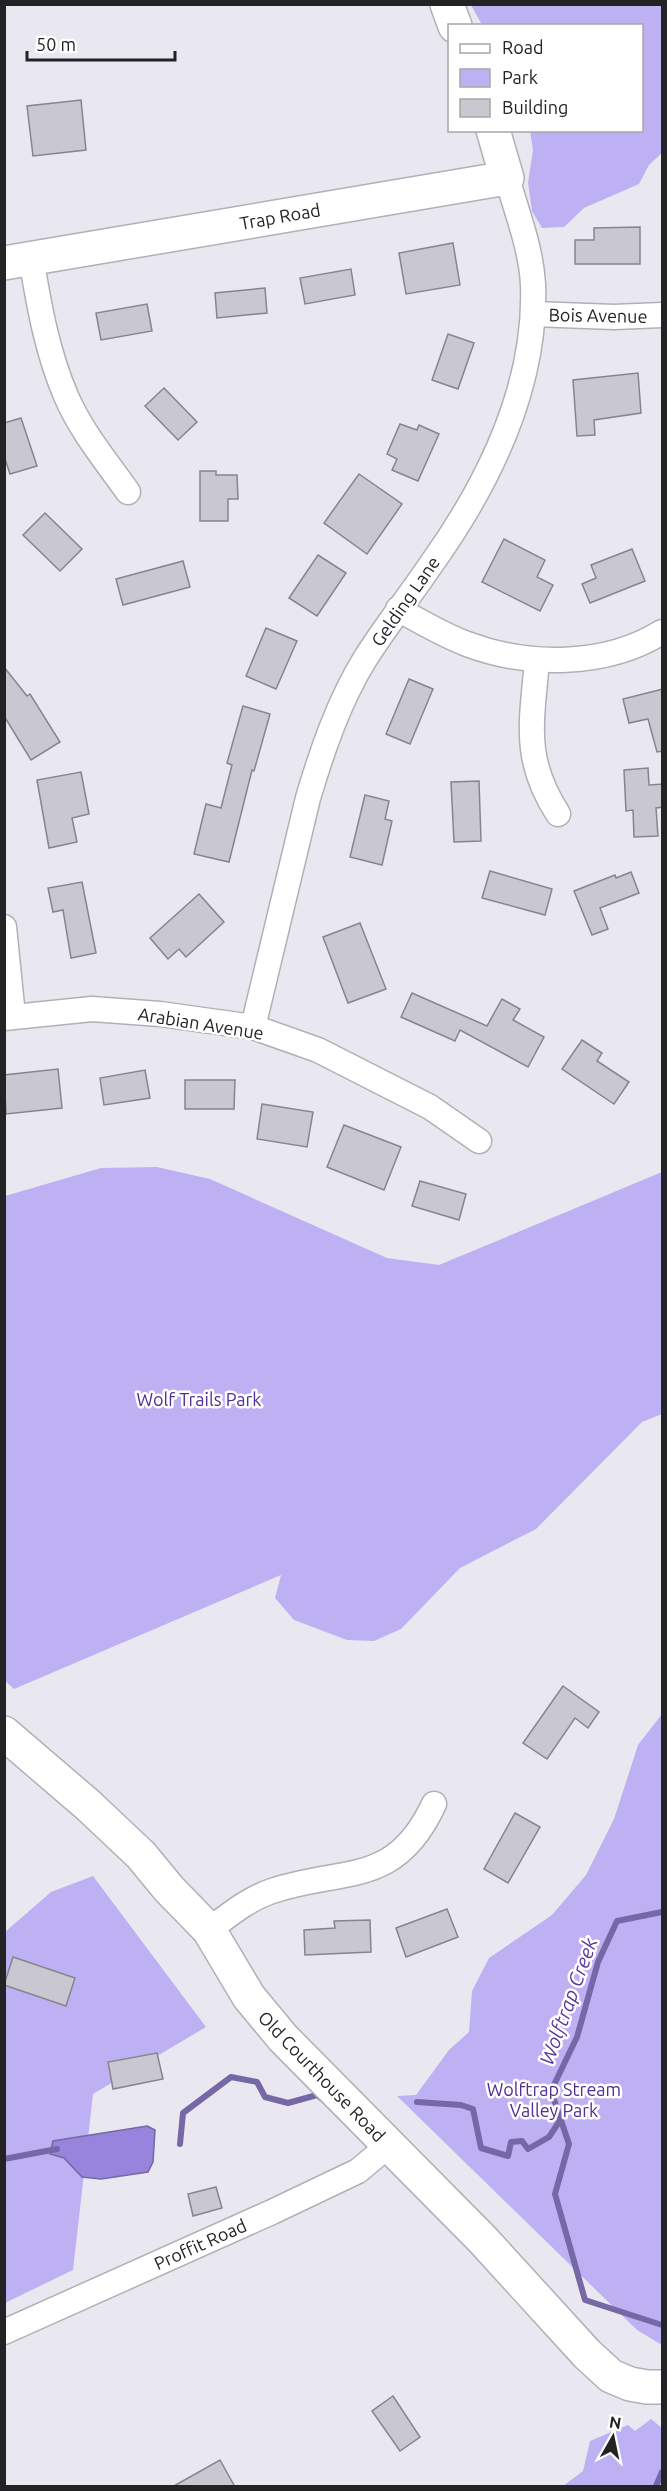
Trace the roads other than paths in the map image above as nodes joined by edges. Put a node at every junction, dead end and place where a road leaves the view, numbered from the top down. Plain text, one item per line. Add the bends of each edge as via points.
1 (447, 4) edge
2 (454, 24) edge
3 (494, 132) edge
4 (507, 178) junction
5 (18, 261) edge
6 (533, 314) junction
7 (663, 315) edge
8 (128, 492) dead end
9 (398, 609) junction
10 (663, 633) edge
11 (537, 660) junction
12 (558, 814) dead end
13 (4, 927) edge
14 (9, 1017) edge
15 (253, 1027) junction
16 (479, 1141) dead end
17 (4, 1733) edge
18 (434, 1804) dead end
19 (209, 1930) junction
20 (389, 2145) junction
21 (4, 2332) edge
22 (663, 2387) edge

1 - 2 street
3 - 4 street
4 - 5 street, Trap Road
4 - 6 street, Gelding Lane via 527,246
5 - 8 street via 67,397
6 - 7 street, Bois Avenue
6 - 9 street, Gelding Lane via 522,386 504,433 451,535
9 - 11 street via 469,645
9 - 15 street, Gelding Lane via 364,661 318,764
10 - 11 street via 600,656
11 - 12 street via 531,747 544,793
13 - 14 street
14 - 15 street, Arabian Avenue via 92,1009
15 - 16 street, Arabian Avenue via 318,1050 430,1107
17 - 19 street, Old Courthouse Road via 115,1828
18 - 19 street via 412,1842 395,1858 337,1878 269,1892 241,1905
19 - 20 street, Old Courthouse Road via 249,1997 283,2038
20 - 21 street, Proffit Road via 358,2171
20 - 22 street, Old Courthouse Road via 604,2371 630,2384

